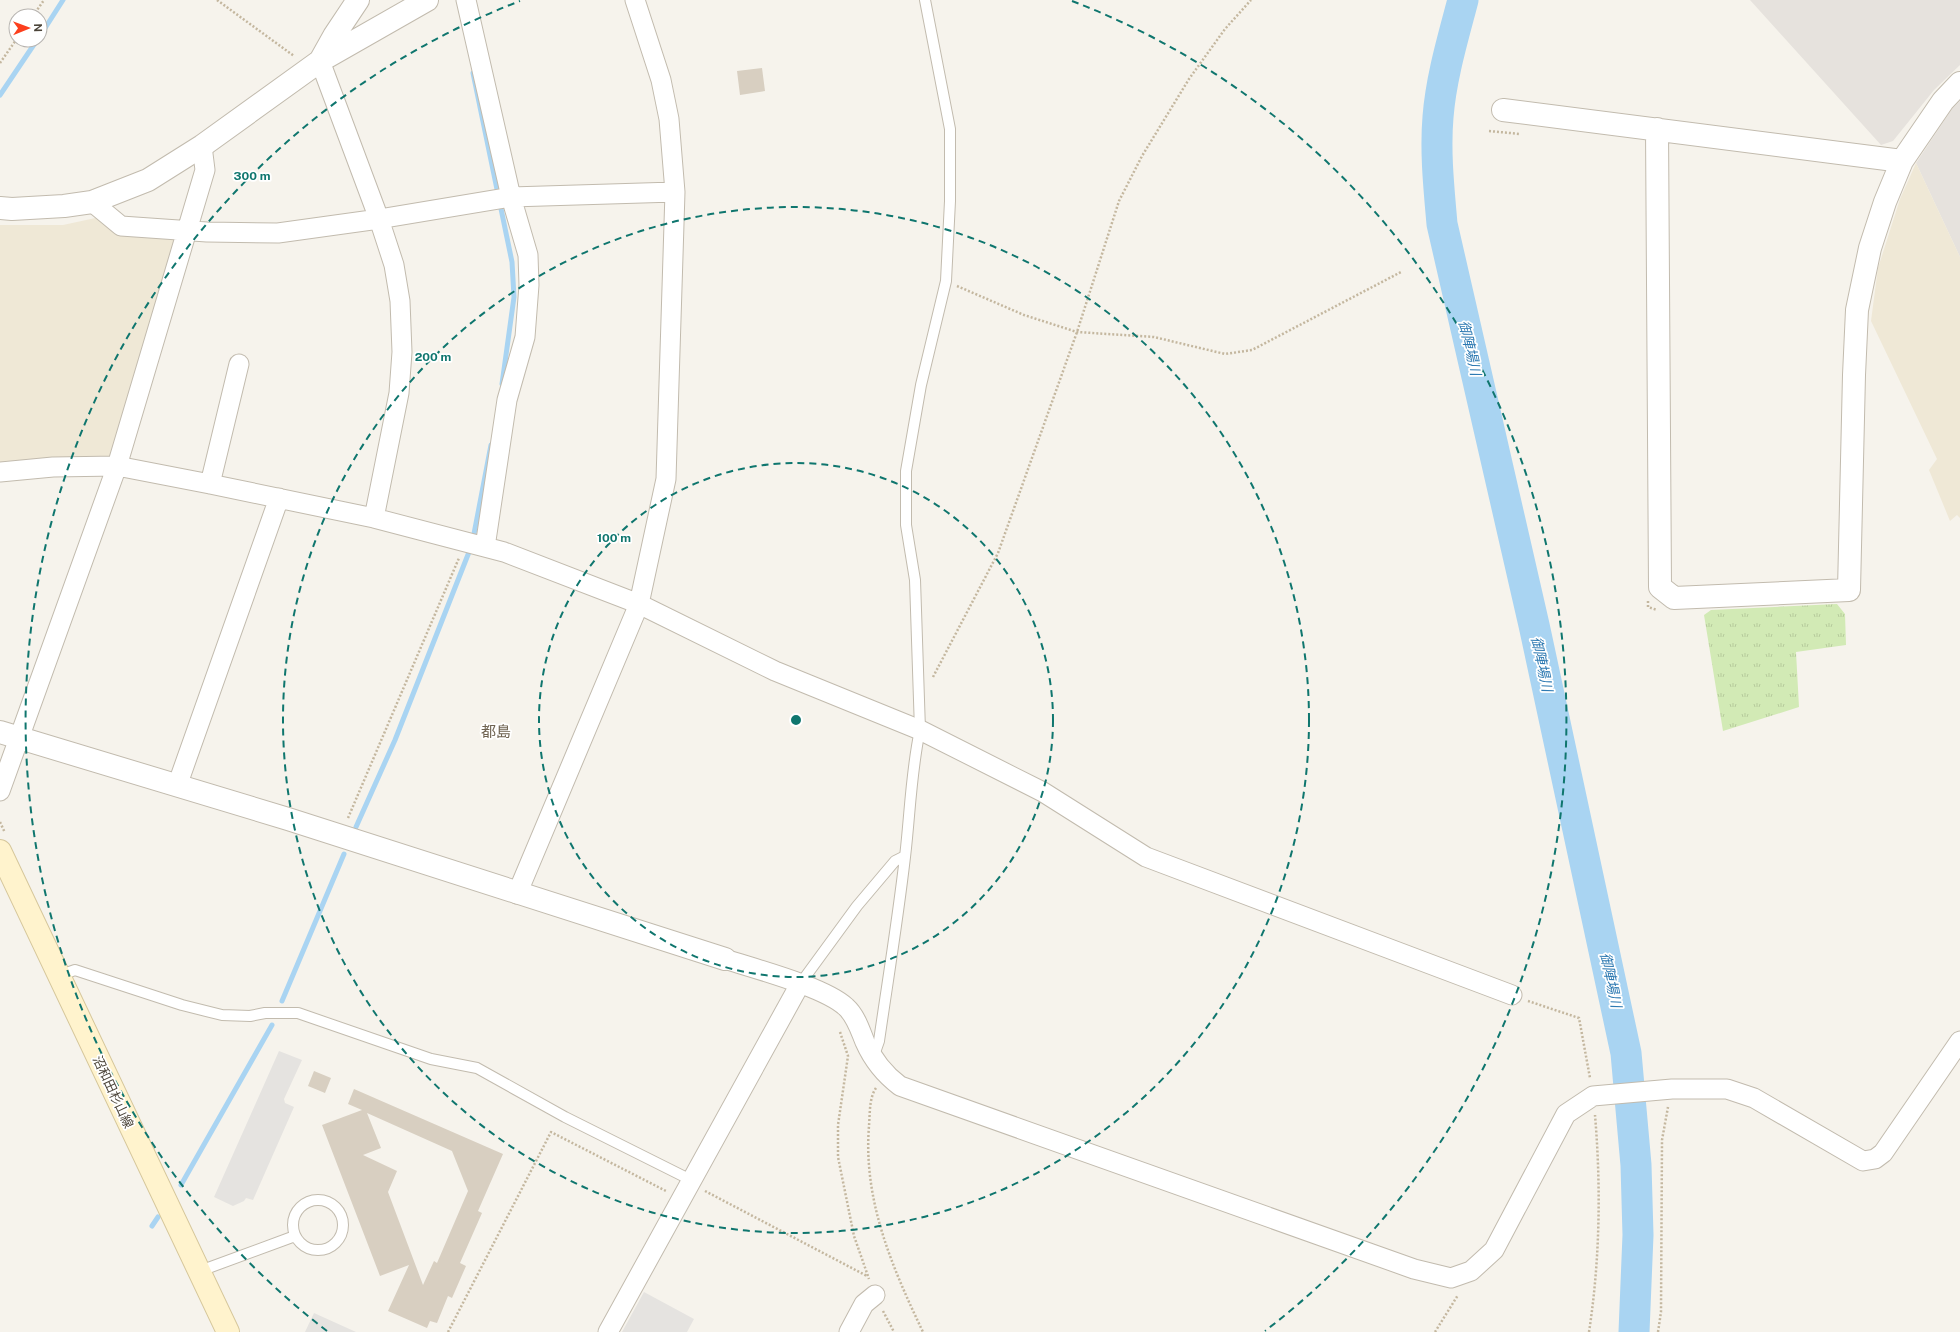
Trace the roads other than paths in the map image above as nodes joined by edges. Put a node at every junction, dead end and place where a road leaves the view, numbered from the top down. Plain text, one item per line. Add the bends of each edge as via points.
1 (358, 0) edge
2 (427, 0) edge
3 (466, 0) edge
4 (635, 0) edge
5 (925, 0) edge
6 (320, 61) junction
7 (1960, 83) edge
8 (1503, 110) dead end
9 (1656, 130) junction
10 (202, 146) junction
11 (1902, 161) junction
12 (675, 192) junction
13 (511, 196) junction
14 (92, 202) junction
15 (0, 208) edge
16 (379, 219) junction
17 (187, 230) junction
18 (239, 364) dead end
19 (117, 466) junction
20 (0, 472) edge
21 (210, 484) junction
22 (279, 498) junction
23 (374, 518) junction
24 (485, 547) junction
25 (639, 604) junction
26 (920, 730) junction
27 (10, 734) edge
28 (177, 786) junction
29 (0, 791) edge
30 (2, 841) edge
31 (905, 856) junction
32 (517, 894) junction
33 (725, 959) joint
34 (58, 976) junction
35 (800, 984) junction
36 (1512, 995) road end
37 (1960, 1041) edge
38 (873, 1058) junction
39 (691, 1180) junction
40 (295, 1236) junction
41 (200, 1271) junction
42 (875, 1295) dead end
43 (228, 1332) edge
44 (608, 1332) edge
45 (849, 1332) edge

1 - 6 street
2 - 6 street
3 - 13 street
4 - 12 street via 661,80 669,119
5 - 26 lane via 950,129 950,201 946,281 921,385 906,471 906,525 915,580
6 - 10 street
6 - 16 street
7 - 11 street via 1943,101
8 - 9 street
9 - 11 street
9 - 11 street via 1660,587 1674,598 1849,590 1857,310 1870,248
10 - 14 street via 148,180
10 - 17 street via 205,170
12 - 13 street
12 - 25 street via 666,479
13 - 16 street
13 - 24 street via 528,255 529,285 525,337 507,400
14 - 15 street via 64,206
14 - 17 street via 121,226
16 - 17 street via 278,233
16 - 23 street via 394,266 400,301 402,352 399,394
17 - 19 street
18 - 21 street
19 - 20 street via 53,467
19 - 21 street
19 - 27 street
21 - 22 street
22 - 23 street
22 - 28 street
23 - 24 street
24 - 25 street
25 - 26 street via 775,671
25 - 32 street
26 - 31 lane via 915,752
26 - 36 street via 1043,792 1146,857
27 - 28 street
27 - 29 street
28 - 32 street
30 - 34 main road, 沼和田杉山線
31 - 35 lane via 895,861 857,906
31 - 38 lane via 879,1041
32 - 33 street
33 - 35 street
34 - 39 lane via 75,970 182,1005 222,1015 298,1013 431,1059 468,1065
34 - 41 main road, 沼和田杉山線
35 - 38 street via 834,998 847,1007 854,1016
35 - 39 street
37 - 38 street via 1883,1153 1875,1159 1863,1161 1754,1098 1727,1089 1672,1089 1599,1096 1566,1114 1494,1250 1471,1271 1452,1278 1414,1269 900,1086 886,1076
39 - 44 street
40 - 40 lane via 294,1219 303,1205 319,1200 335,1206 341,1212 344,1229 337,1244 330,1248 314,1251 306,1248
40 - 41 lane
41 - 43 main road, 沼和田杉山線
42 - 45 street via 864,1304

